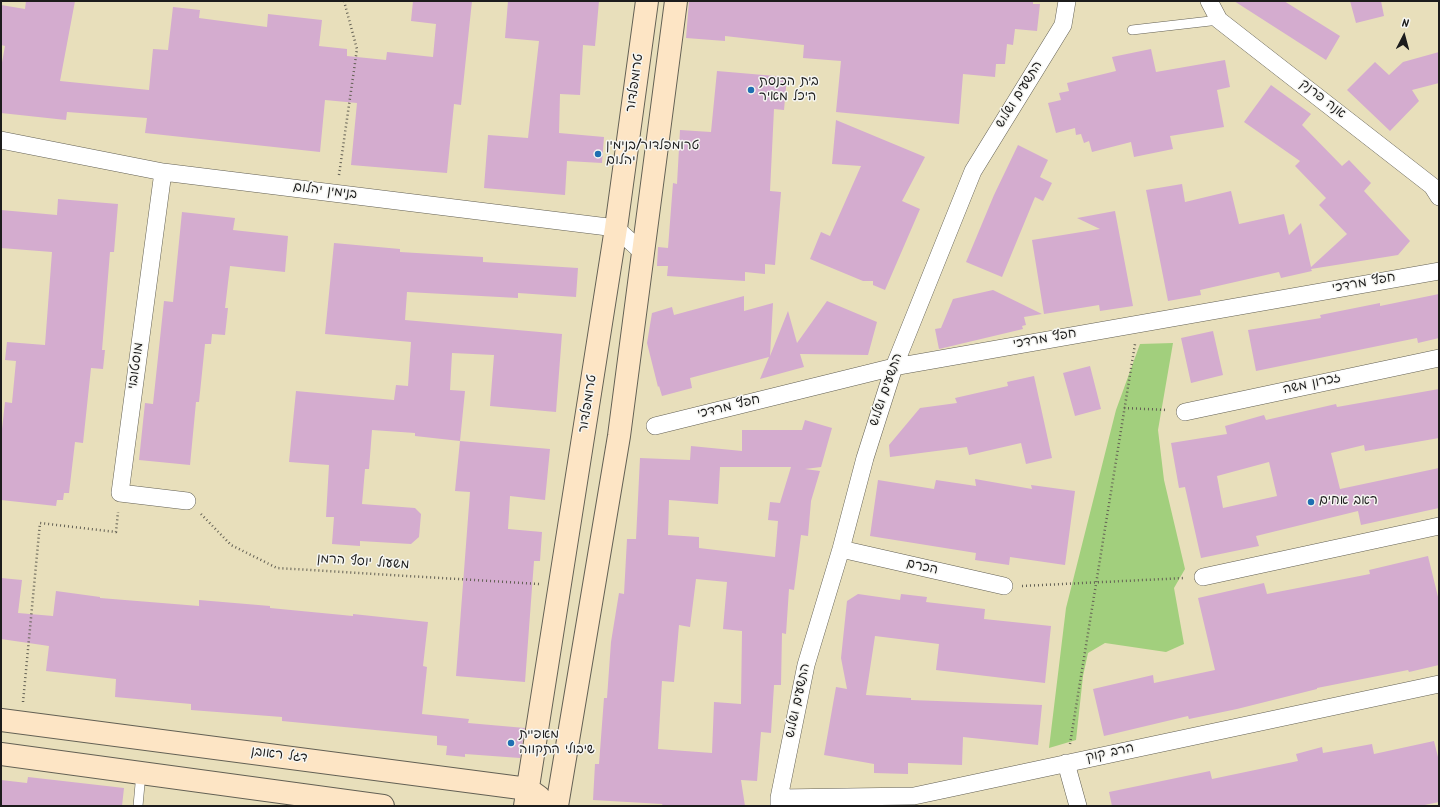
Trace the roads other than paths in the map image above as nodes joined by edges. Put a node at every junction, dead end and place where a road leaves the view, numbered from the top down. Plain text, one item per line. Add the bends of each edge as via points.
1 (647, 1) edge
2 (676, 1) edge
3 (1067, 1) edge
4 (1209, 1) edge
5 (1219, 20) junction
6 (1132, 30) dead end
7 (1, 140) edge
8 (163, 172) junction
9 (1439, 197) edge
10 (616, 228) junction
11 (642, 252) junction
12 (1439, 271) edge
13 (1439, 358) edge
14 (894, 366) junction
15 (1185, 412) road end
16 (655, 426) dead end
17 (188, 501) road end
18 (1439, 526) edge
19 (841, 550) junction
20 (1203, 577) road end
21 (1004, 586) road end
22 (1439, 684) edge
23 (11, 721) edge
24 (1, 754) edge
25 (1066, 763) junction
26 (142, 772) junction
27 (526, 798) edge
28 (779, 802) edge
29 (138, 806) edge
30 (383, 806) edge
31 (551, 806) edge
32 (557, 806) edge
33 (1078, 806) edge

1 - 10 main road, טרומפלדור
2 - 11 main road
3 - 14 street, התשעים ושלוש via 1063,25 973,171
4 - 5 street, אנה פרנק
5 - 6 lane
5 - 9 street, אנה פרנק via 1432,186
7 - 8 street, בנימין יהלום
8 - 10 street, בנימין יהלום
8 - 17 street, מוסטובוי via 120,493
10 - 11 street
10 - 27 main road, טרומפלדור
11 - 32 main road via 619,436
12 - 14 street, חפץ מרדכי
13 - 15 street, זכרון משה
14 - 16 street, חפץ מרדכי
14 - 19 street, התשעים ושלוש via 865,458
18 - 20 street
19 - 21 street, הכרם
19 - 28 street, התשעים ושלוש via 806,665
22 - 25 street, הרב קוק
23 - 27 main road, דגל ראובן
24 - 26 main road
25 - 28 street, הרב קוק via 914,796
25 - 33 street
26 - 29 lane
26 - 30 main road
27 - 31 main road, דגל ראובן

